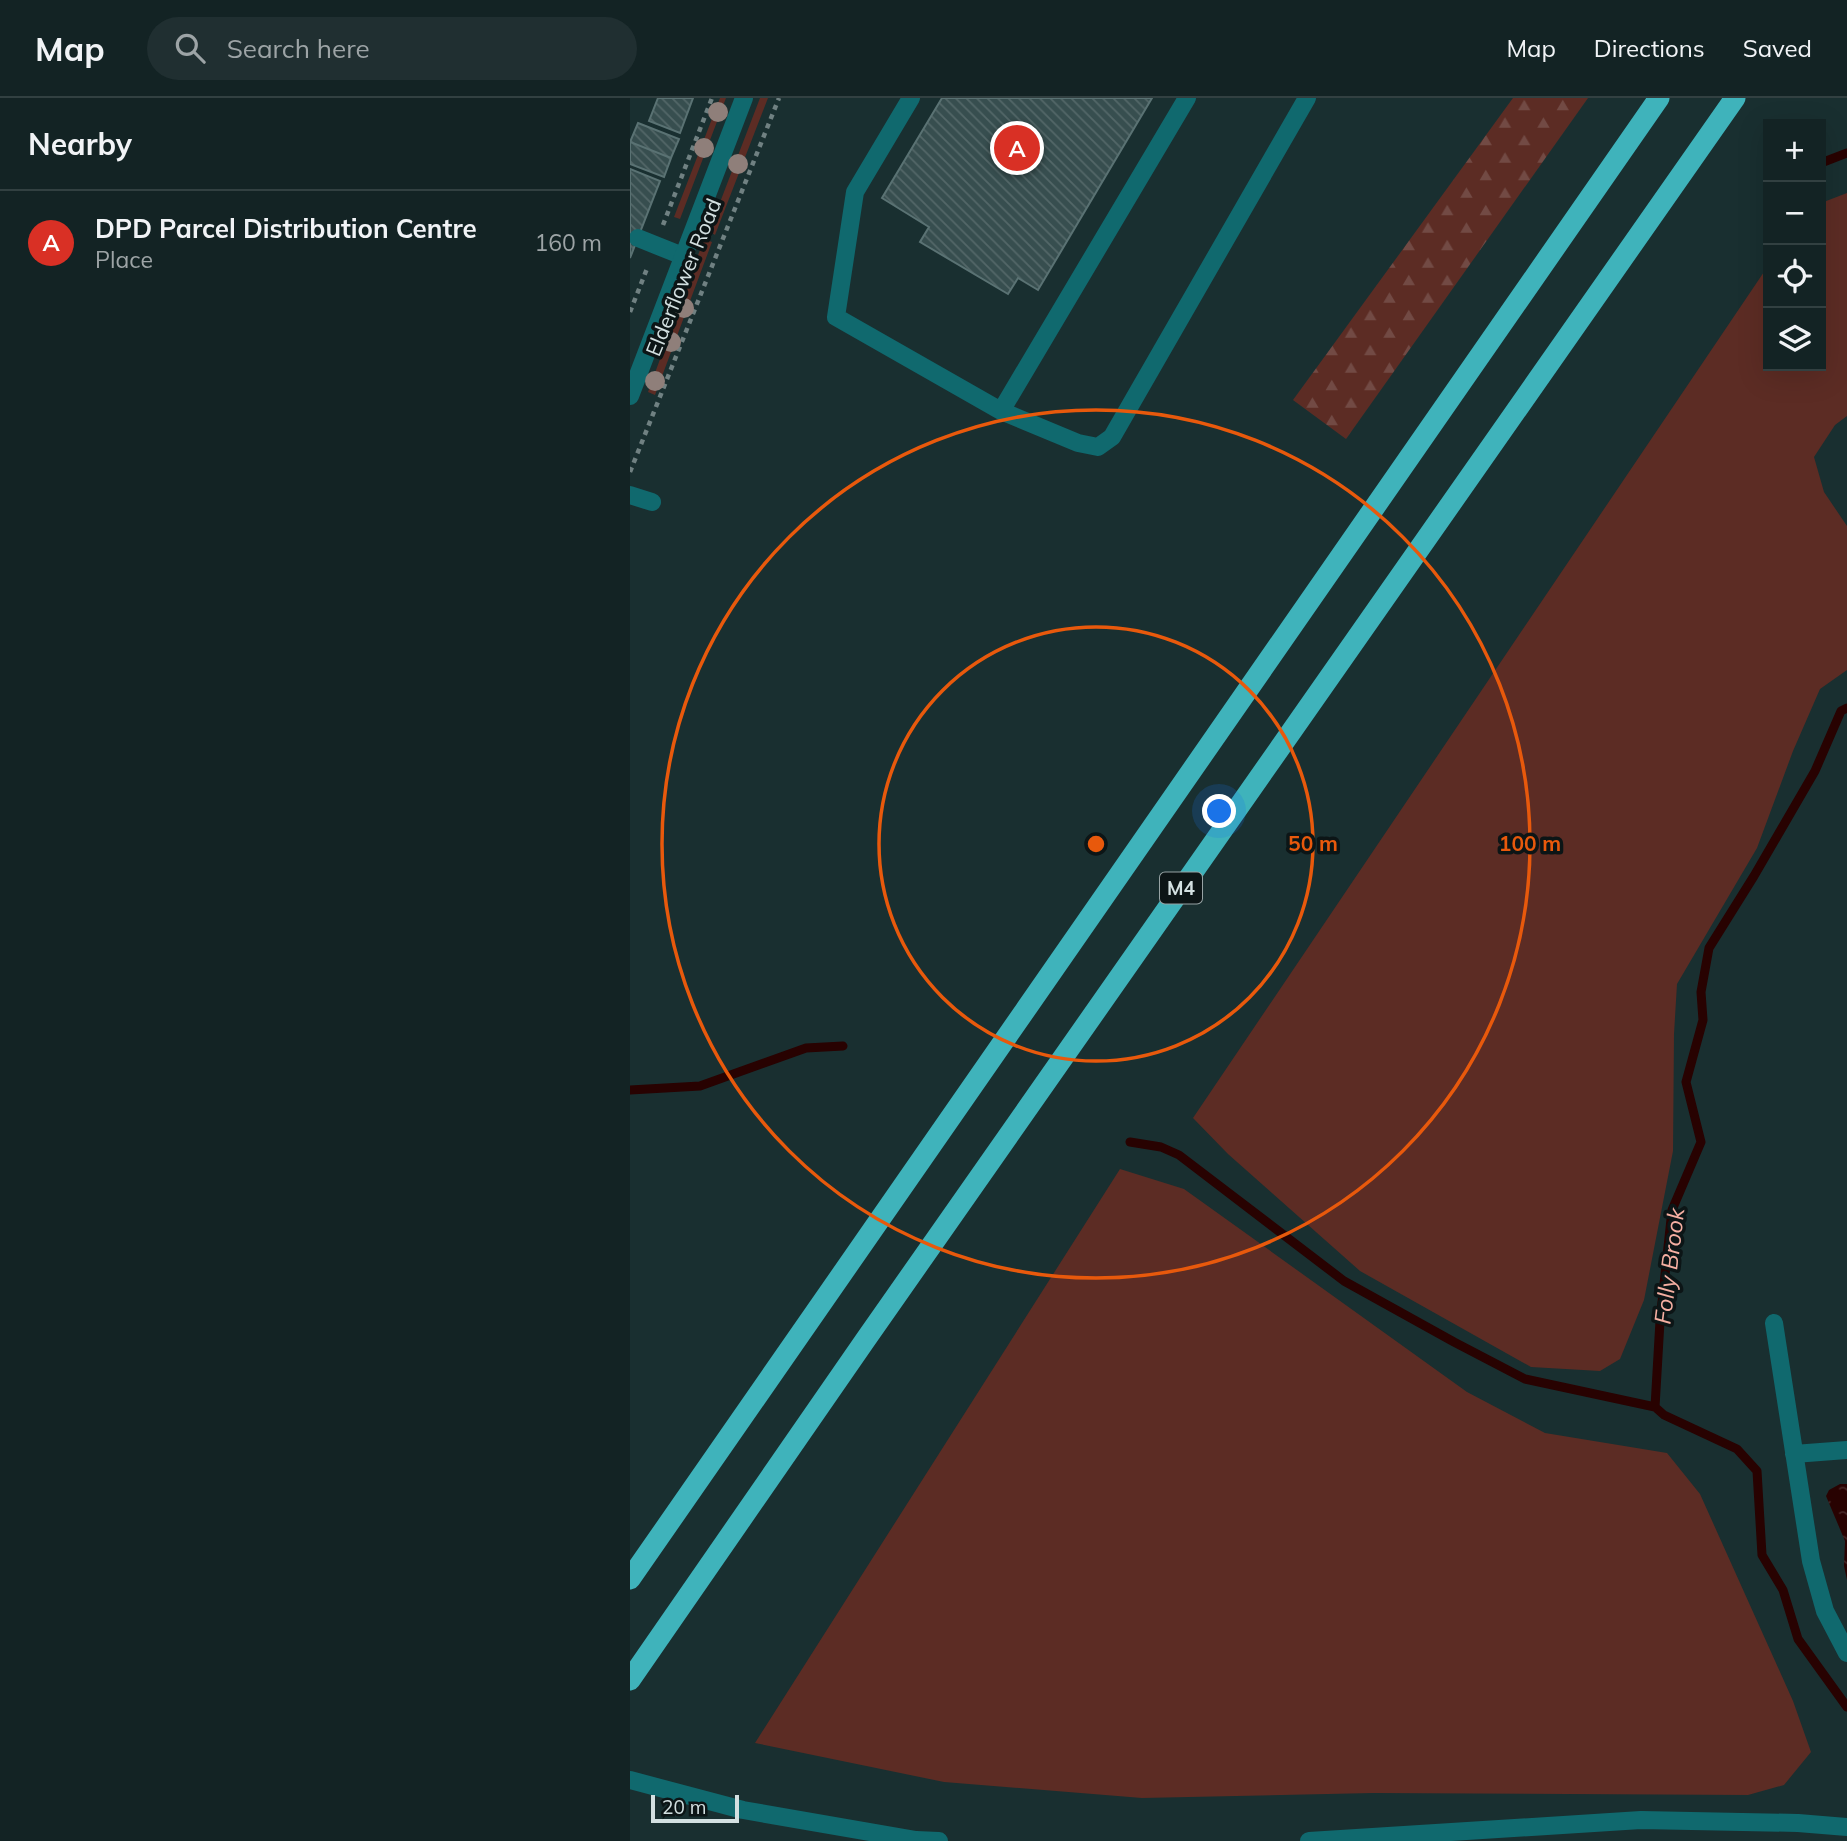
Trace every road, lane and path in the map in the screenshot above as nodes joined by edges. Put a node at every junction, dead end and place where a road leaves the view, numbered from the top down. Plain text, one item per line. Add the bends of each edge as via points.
1 (712, 98) edge
2 (744, 98) edge
3 (779, 98) edge
4 (911, 98) edge
5 (1187, 98) edge
6 (1307, 98) edge
7 (1659, 98) edge
8 (1735, 98) edge
9 (638, 238) dead end
10 (656, 245) junction
11 (683, 256) junction
12 (630, 312) edge
13 (630, 396) edge
14 (1001, 411) junction
15 (630, 472) edge
16 (630, 495) edge
17 (652, 502) dead end
18 (1774, 1323) dead end
19 (1847, 1450) edge
20 (1794, 1454) junction
21 (630, 1579) edge
22 (1847, 1653) edge
23 (630, 1680) edge
24 (630, 1780) edge
25 (1847, 1827) edge
26 (939, 1841) edge
27 (1309, 1841) edge

1 - 10 path, Elderflower Road
2 - 11 street, Elderflower Road
3 - 15 path, Elderflower Road
4 - 14 street via 855,192 836,317
5 - 14 street
6 - 14 street via 1112,438 1098,447 1078,443
7 - 21 highway
8 - 23 highway, M4
9 - 10 street
10 - 11 street
10 - 12 path, Elderflower Road
11 - 13 street, Elderflower Road
16 - 17 street
18 - 20 street
19 - 20 street
20 - 22 street via 1811,1561 1825,1611
24 - 26 street via 743,1810
25 - 27 street via 1642,1819

